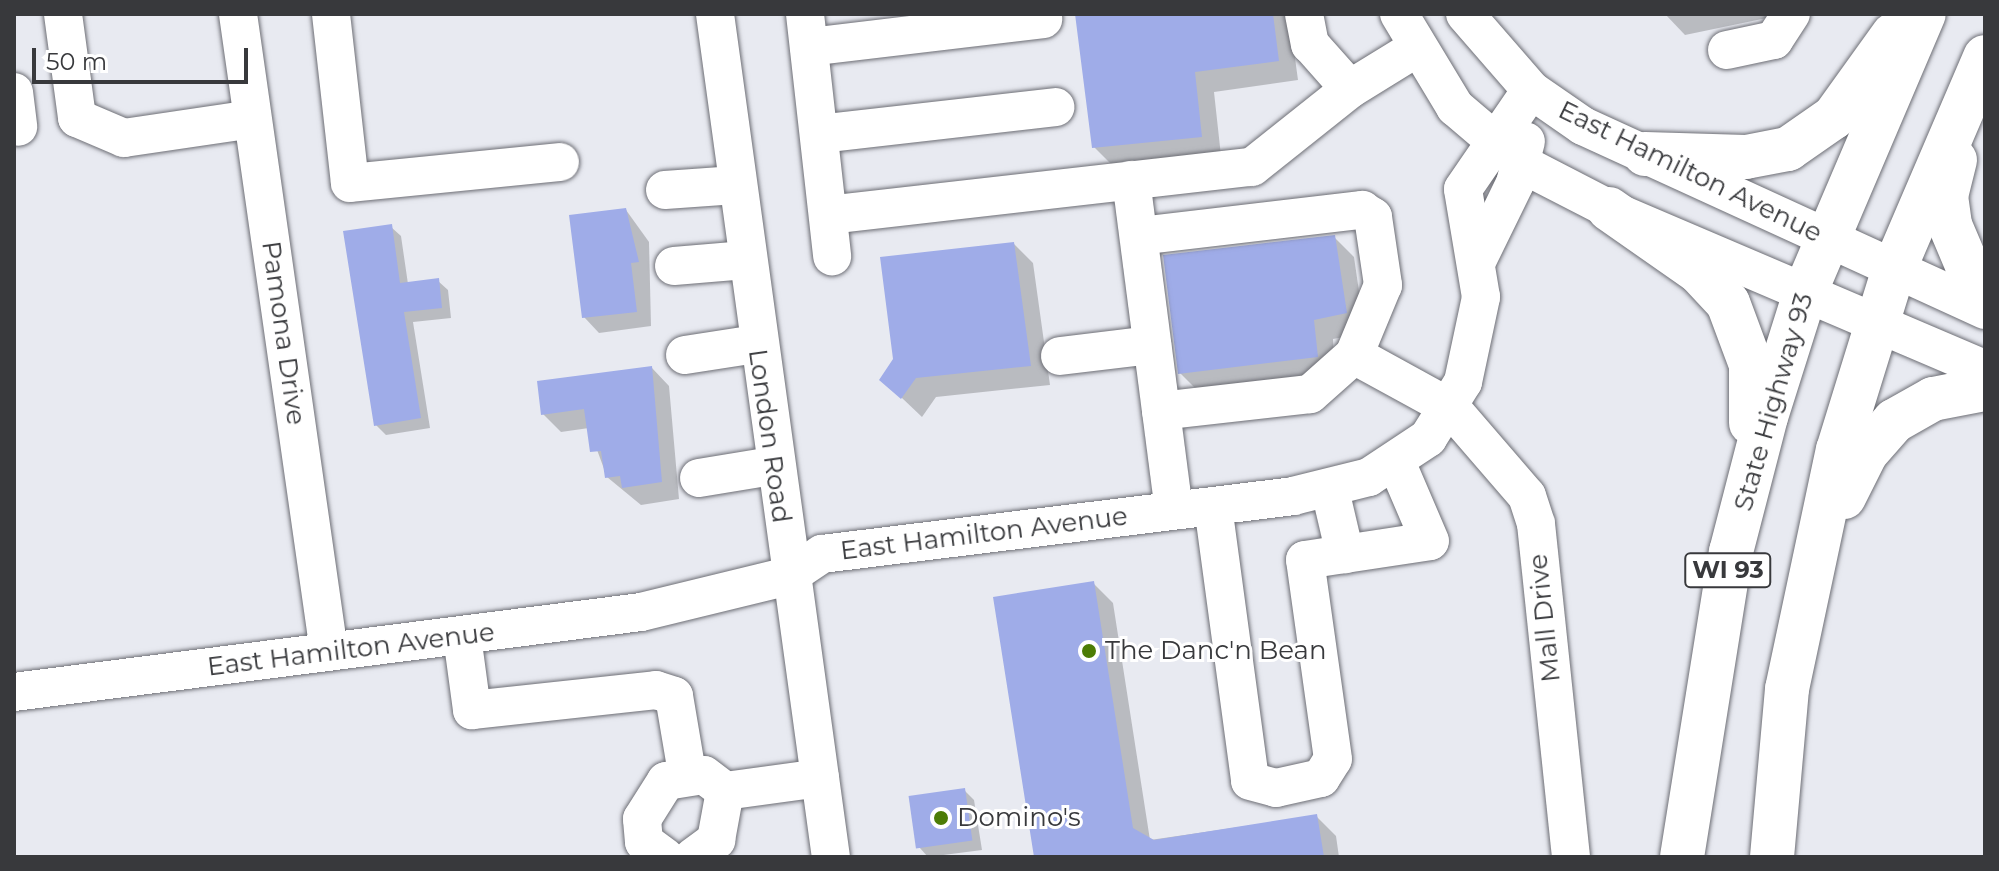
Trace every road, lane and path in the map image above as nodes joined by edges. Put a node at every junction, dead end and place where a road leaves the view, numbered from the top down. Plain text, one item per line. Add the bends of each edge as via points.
1 (63, 14) edge
2 (238, 14) edge
3 (331, 14) edge
4 (715, 14) edge
5 (1304, 14) edge
6 (1399, 14) edge
7 (1465, 14) edge
8 (1791, 14) edge
9 (1909, 14) edge
10 (1924, 14) edge
11 (1043, 19) dead end
12 (807, 30) edge
13 (1415, 49) junction
14 (1727, 50) dead end
15 (1978, 71) edge
16 (1350, 89) junction
17 (1531, 90) junction
18 (1055, 107) dead end
19 (252, 119) junction
20 (819, 134) junction
21 (1490, 144) junction
22 (1645, 154) junction
23 (560, 162) dead end
24 (1522, 164) junction
25 (1131, 180) junction
26 (736, 185) junction
27 (665, 190) dead end
28 (1609, 209) junction
29 (828, 215) junction
30 (1139, 236) junction
31 (1826, 239) junction
32 (832, 256) dead end
33 (746, 260) junction
34 (1477, 261) junction
35 (674, 266) dead end
36 (1893, 272) junction
37 (1985, 280) edge
38 (1806, 290) junction
39 (1985, 310) edge
40 (1876, 326) junction
41 (756, 344) junction
42 (1152, 345) junction
43 (685, 355) dead end
44 (1354, 355) junction
45 (1060, 356) dead end
46 (1985, 369) edge
47 (1985, 389) edge
48 (1451, 408) junction
49 (1161, 411) junction
50 (1397, 464) junction
51 (772, 466) junction
52 (1751, 473) junction
53 (699, 478) dead end
54 (1330, 490) junction
55 (1213, 506) junction
56 (1174, 510) junction
57 (1345, 554) junction
58 (1809, 567) junction
59 (789, 576) junction
60 (462, 636) junction
61 (329, 652) junction
62 (14, 692) edge
63 (687, 773) junction
64 (820, 778) junction
65 (725, 791) junction
66 (665, 857) edge
67 (693, 857) edge
68 (831, 857) edge
69 (1571, 857) edge
70 (1682, 857) edge
71 (1772, 857) edge

1 - 19 street via 77,118 124,138
2 - 19 street, Pamona Drive
3 - 23 street via 350,183
4 - 26 street, London Road
5 - 16 street via 1310,44
6 - 13 street
7 - 17 street
8 - 14 street via 1774,40
9 - 22 main road via 1834,117 1788,149 1746,157
10 - 31 main road, State Highway 93 / WI 93
11 - 12 street
12 - 20 street
13 - 16 street
13 - 21 street
15 - 36 main road, WI 93
15 - 37 main road via 1946,196 1957,245
16 - 25 street via 1252,167
17 - 21 street, East Hamilton Avenue
17 - 22 street, East Hamilton Avenue
17 - 24 street
18 - 20 street
19 - 61 street, Pamona Drive
20 - 29 street
21 - 24 street
21 - 34 street, East Hamilton Avenue via 1461,198
22 - 31 street, East Hamilton Avenue
24 - 28 street
24 - 34 street, East Hamilton Avenue
25 - 29 street
25 - 30 street
26 - 27 street
26 - 33 street, London Road
28 - 38 street
28 - 52 main road via 1699,272 1728,303 1751,365
29 - 32 street
30 - 42 street
30 - 44 street via 1362,210 1373,217 1383,285
31 - 36 street, East Hamilton Avenue
31 - 38 main road, State Highway 93 / WI 93
33 - 35 street
33 - 41 street, London Road
34 - 48 street, East Hamilton Avenue via 1479,324
36 - 39 street, East Hamilton Avenue
36 - 40 main road, WI 93
38 - 40 street
38 - 52 main road, State Highway 93 / WI 93
40 - 46 street
40 - 58 main road, WI 93
41 - 43 street
41 - 51 street, London Road
42 - 45 street
42 - 49 street
44 - 48 street, Mall Drive
44 - 49 street via 1310,394
47 - 58 main road via 1933,399 1878,436
48 - 50 street, East Hamilton Avenue
48 - 69 street, Mall Drive via 1509,467 1536,524
49 - 56 street
50 - 54 street, East Hamilton Avenue
50 - 57 street via 1430,541
51 - 53 street
51 - 59 street, London Road
52 - 70 main road, State Highway 93 / WI 93 via 1731,552
54 - 55 street, East Hamilton Avenue
54 - 57 street
55 - 56 street, East Hamilton Avenue
55 - 57 street via 1250,781 1276,788 1321,778 1333,759 1305,560
56 - 59 street, East Hamilton Avenue via 822,554
58 - 71 main road, WI 93 via 1787,689
59 - 60 street, East Hamilton Avenue via 641,612
59 - 64 street, London Road
60 - 61 street, East Hamilton Avenue
60 - 63 street via 472,710 656,690 674,696
61 - 62 street, East Hamilton Avenue
63 - 65 street
63 - 66 street via 650,796 642,819 644,842
64 - 65 street
64 - 68 street, London Road
65 - 67 street via 716,840

